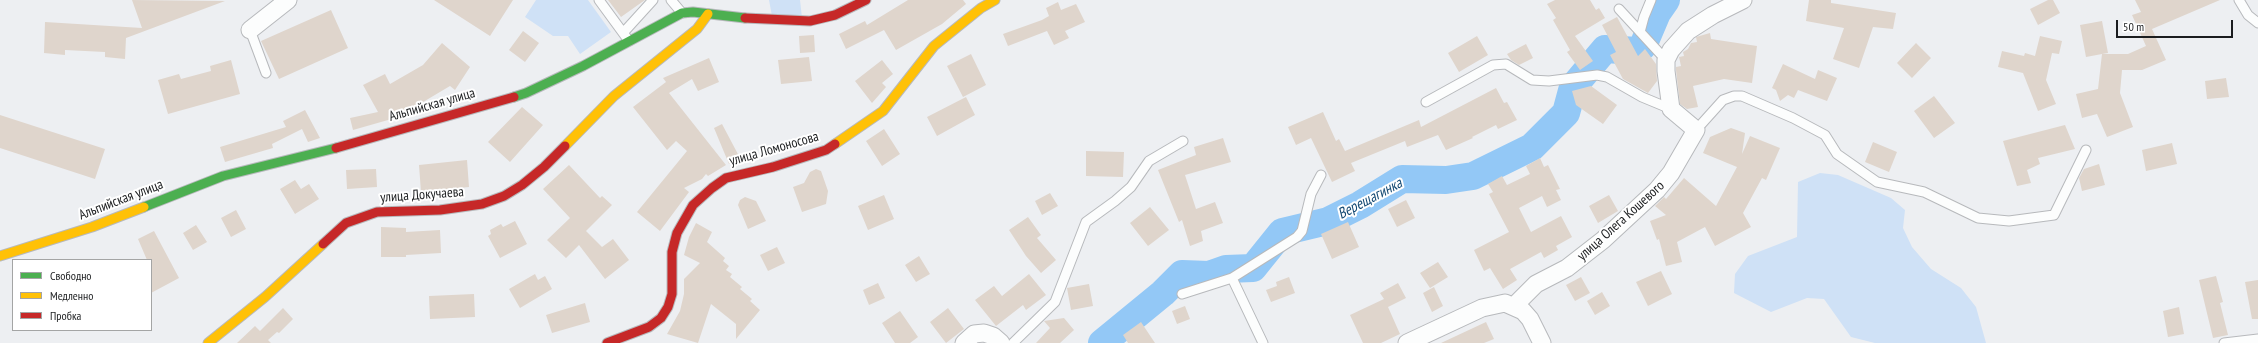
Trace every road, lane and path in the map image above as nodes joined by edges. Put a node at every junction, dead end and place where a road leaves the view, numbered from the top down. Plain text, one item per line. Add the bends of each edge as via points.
1 (288, 0) edge
2 (599, 0) edge
3 (653, 0) edge
4 (671, 0) edge
5 (866, 0) edge
6 (982, 0) edge
7 (995, 0) edge
8 (1651, 0) edge
9 (1743, 0) edge
10 (2239, 0) edge
11 (1619, 8) dead end
12 (682, 13) junction
13 (708, 14) junction
14 (2258, 23) edge
15 (250, 30) joint
16 (1640, 32) junction
17 (623, 33) junction
18 (936, 33) dead end
19 (629, 41) junction
20 (1666, 60) junction
21 (266, 73) dead end
22 (1426, 102) dead end
23 (1671, 109) junction
24 (1696, 130) junction
25 (1183, 141) dead end
26 (2086, 150) dead end
27 (1321, 175) dead end
28 (0, 256) edge
29 (1232, 278) junction
30 (1182, 294) dead end
31 (1514, 306) junction
32 (2258, 339) edge
33 (208, 343) edge
34 (607, 343) edge
35 (964, 343) edge
36 (1000, 343) edge
37 (1013, 343) edge
38 (1263, 343) edge
39 (1407, 343) edge
40 (1542, 343) edge
41 (2224, 343) edge

1 - 15 street
2 - 17 lane
3 - 17 lane
4 - 12 lane
5 - 13 street via 835,15 810,21 760,20
6 - 18 lane
7 - 34 street, улица Ломоносова via 981,8 934,46 883,111 856,131 826,150 773,167 726,178 712,188 693,205 677,233 672,252 672,294 661,318 650,327
8 - 16 lane
9 - 20 street via 1713,14 1688,31 1671,50
10 - 14 lane via 2248,15
11 - 16 lane
12 - 13 street
12 - 19 street, Альпийская улица
13 - 33 street, улица Докучаева via 698,29 614,96 544,167 504,196 482,204 440,210 377,212 346,223 265,297
15 - 21 lane
16 - 20 lane
17 - 19 lane
19 - 28 street, Альпийская улица via 584,66 526,92 329,150 222,176 92,227
20 - 23 street
22 - 23 lane via 1492,65 1506,64 1532,80 1549,81 1597,75 1607,77 1642,97
23 - 24 street
24 - 26 lane via 1723,100 1742,96 1825,135 1837,154 1877,182 1924,192 1978,218 2010,221 2054,215
24 - 31 street, улица Олега Кошевого via 1671,173 1657,190 1583,257 1536,284
25 - 37 lane via 1149,161 1131,187 1086,222 1055,302
27 - 29 lane via 1311,194 1302,231 1297,237
29 - 30 lane
29 - 38 lane
31 - 39 street via 1505,303 1482,308
31 - 40 street via 1530,318
32 - 41 lane
35 - 36 street via 974,334 984,333

